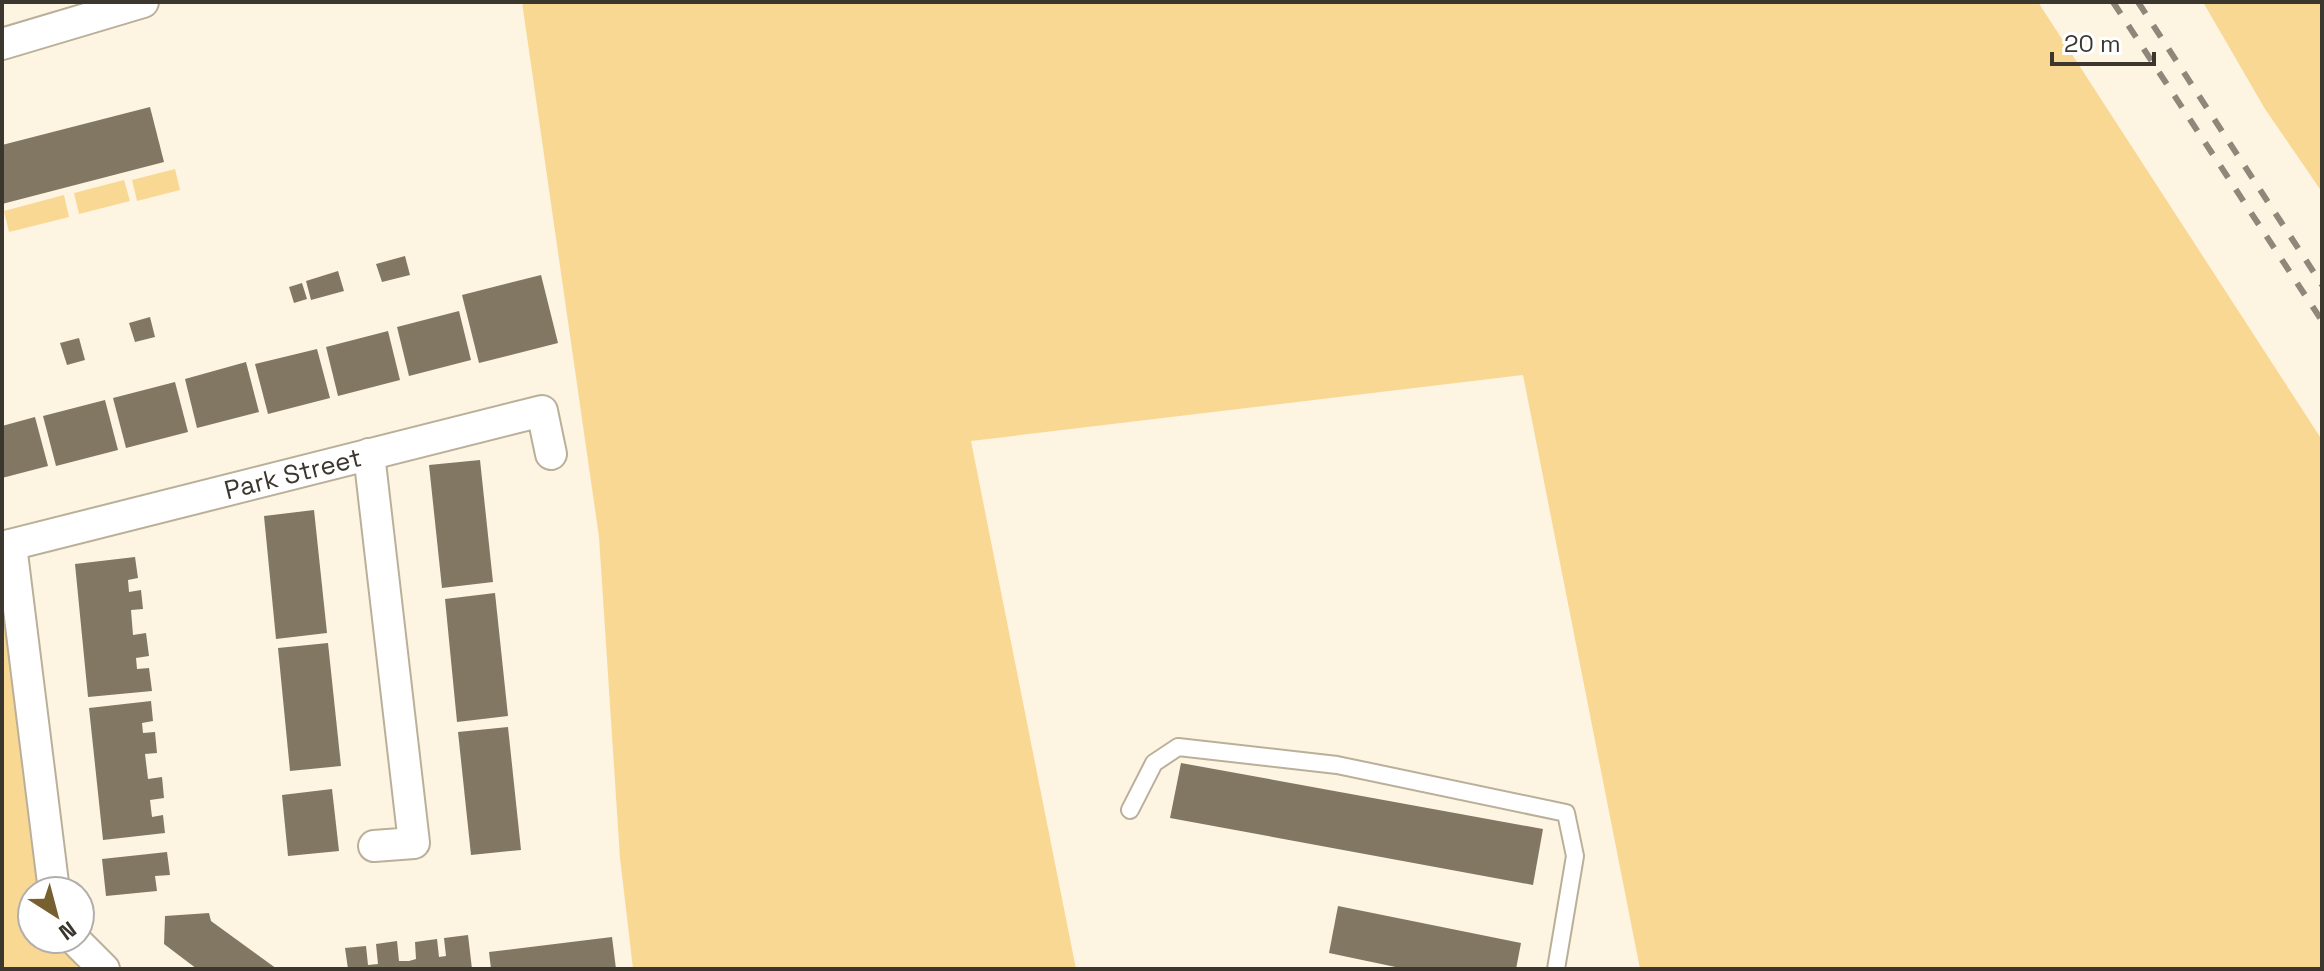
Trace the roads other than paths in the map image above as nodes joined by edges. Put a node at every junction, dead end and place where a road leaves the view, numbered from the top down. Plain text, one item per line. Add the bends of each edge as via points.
1 (143, 2) edge
2 (2, 44) edge
3 (369, 454) junction
4 (551, 454) dead end
5 (6, 546) edge
6 (1130, 810) dead end
7 (374, 846) dead end
8 (52, 875) edge
9 (1556, 969) edge

1 - 2 street
3 - 4 street, Park Street via 542,411
3 - 5 street, Park Street
3 - 7 street via 414,843
5 - 8 street
6 - 9 lane via 1154,763 1178,747 1337,765 1566,813 1575,856

